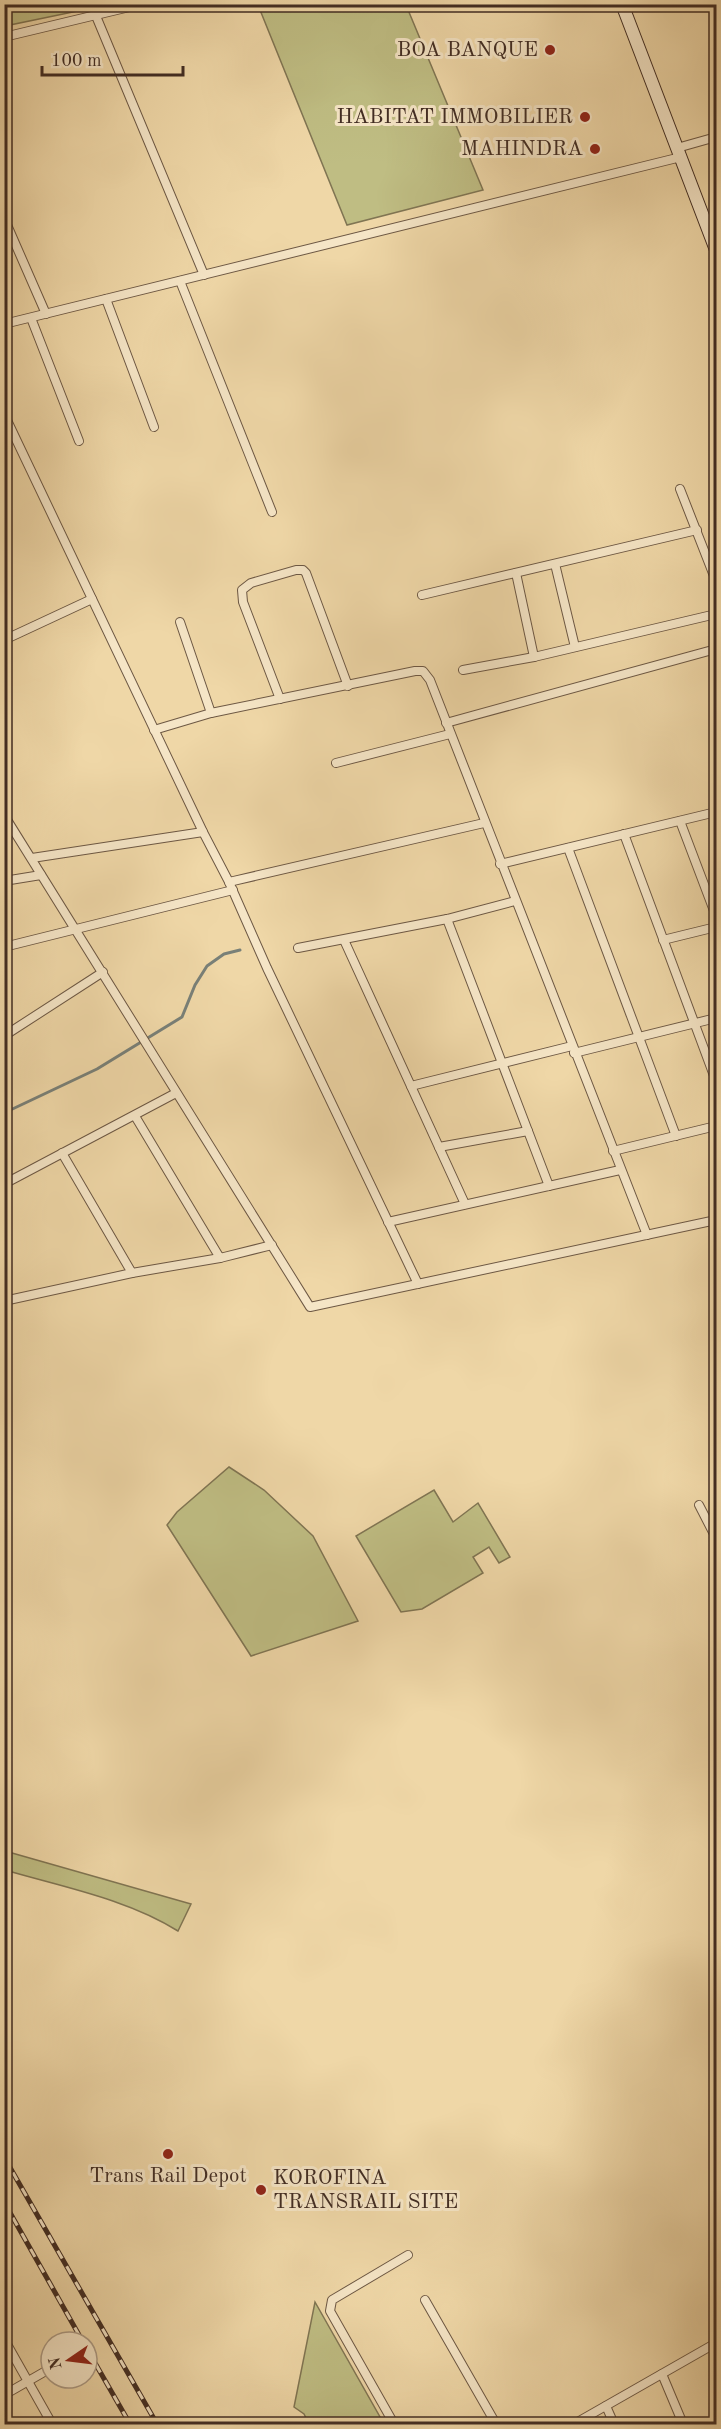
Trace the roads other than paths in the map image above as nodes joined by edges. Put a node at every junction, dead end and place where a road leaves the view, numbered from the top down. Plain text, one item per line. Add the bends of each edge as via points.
1 (142, 4) edge
2 (622, 4) edge
3 (96, 16) junction
4 (4, 37) edge
5 (717, 137) edge
6 (679, 152) junction
7 (4, 218) edge
8 (717, 250) edge
9 (204, 275) junction
10 (180, 281) junction
11 (106, 299) junction
12 (46, 314) junction
13 (32, 318) junction
14 (4, 324) edge
15 (4, 414) edge
16 (154, 427) dead end
17 (79, 441) dead end
18 (680, 489) dead end
19 (272, 512) dead end
20 (697, 530) junction
21 (555, 564) junction
22 (516, 573) junction
23 (717, 581) edge
24 (422, 596) dead end
25 (92, 599) junction
26 (717, 614) edge
27 (180, 622) dead end
28 (4, 640) edge
29 (575, 647) junction
30 (717, 649) edge
31 (534, 657) junction
32 (463, 670) dead end
33 (348, 686) junction
34 (280, 699) junction
35 (211, 713) junction
36 (446, 723) junction
37 (154, 730) junction
38 (450, 734) junction
39 (336, 763) dead end
40 (717, 812) edge
41 (4, 815) edge
42 (680, 821) junction
43 (484, 823) junction
44 (203, 832) junction
45 (624, 834) junction
46 (568, 848) junction
47 (32, 858) junction
48 (500, 864) junction
49 (41, 875) junction
50 (4, 881) edge
51 (231, 886) junction
52 (515, 901) junction
53 (717, 916) edge
54 (447, 919) junction
55 (717, 927) edge
56 (76, 930) junction
57 (344, 940) junction
58 (663, 940) junction
59 (4, 947) edge
60 (298, 948) dead end
61 (103, 972) junction
62 (717, 1018) edge
63 (694, 1023) junction
64 (4, 1036) edge
65 (638, 1037) junction
66 (573, 1050) junction
67 (502, 1063) junction
68 (717, 1081) edge
69 (411, 1086) junction
70 (176, 1093) junction
71 (135, 1116) junction
72 (717, 1126) edge
73 (528, 1131) junction
74 (676, 1136) junction
75 (439, 1148) junction
76 (613, 1151) junction
77 (62, 1153) junction
78 (620, 1170) junction
79 (4, 1184) edge
80 (549, 1186) junction
81 (465, 1204) junction
82 (717, 1220) edge
83 (388, 1222) junction
84 (647, 1235) junction
85 (272, 1245) junction
86 (220, 1258) junction
87 (132, 1273) junction
88 (418, 1284) junction
89 (4, 1301) edge
90 (699, 1505) dead end
91 (717, 1538) edge
92 (408, 2255) dead end
93 (425, 2300) dead end
94 (4, 2339) edge
95 (717, 2343) edge
96 (662, 2374) junction
97 (39, 2375) edge
98 (28, 2381) junction
99 (4, 2395) edge
100 (606, 2406) junction
101 (52, 2424) edge
102 (394, 2424) edge
103 (496, 2424) edge
104 (574, 2424) edge
105 (614, 2424) edge
106 (683, 2424) edge

1 - 3 street
2 - 6 main road
3 - 4 street
3 - 9 street
5 - 6 street
6 - 8 main road
6 - 9 street
7 - 12 street
9 - 10 street
10 - 11 street
10 - 19 street
11 - 12 street
11 - 16 street
12 - 13 street
13 - 14 street
13 - 17 street
15 - 25 street
18 - 20 street
20 - 21 street
20 - 23 street
21 - 22 street
21 - 29 street
22 - 24 street
22 - 31 street
25 - 28 street
25 - 37 street
26 - 29 street
27 - 35 street
29 - 31 street
30 - 36 street
31 - 32 street
33 - 34 street
33 - 34 street via 306,573 296,570 251,583 242,590 243,602
33 - 36 street via 423,671
34 - 35 street
35 - 37 street
36 - 38 street
37 - 44 street
38 - 39 street
38 - 43 street
40 - 42 street
41 - 47 street
42 - 45 street
42 - 53 street
43 - 48 street
43 - 51 street
44 - 47 street
44 - 51 street
45 - 46 street
45 - 58 street
46 - 48 street
46 - 65 street
47 - 49 street
48 - 52 street
49 - 50 street
49 - 56 street
51 - 56 street
51 - 83 street
52 - 54 street
52 - 66 street
54 - 57 street
54 - 67 street
55 - 58 street
56 - 59 street
56 - 61 street
57 - 60 street
57 - 69 street
58 - 63 street
61 - 64 street
61 - 70 street
62 - 63 street
63 - 65 street
63 - 68 street
65 - 66 street
65 - 74 street
66 - 67 street
66 - 76 street
67 - 69 street
67 - 73 street
69 - 75 street
70 - 71 street
70 - 85 street
71 - 77 street
71 - 86 street
72 - 74 street
73 - 75 street
73 - 80 street
74 - 76 street
75 - 81 street
76 - 78 street
77 - 79 street
77 - 87 street
78 - 80 street
78 - 84 street
80 - 81 street
81 - 83 street
82 - 84 street
83 - 88 street
84 - 88 street
85 - 86 street
85 - 88 street via 310,1307
86 - 87 street
87 - 89 street
90 - 91 street
92 - 102 street via 332,2300 330,2305 330,2312
93 - 103 street
94 - 98 street
95 - 96 street
96 - 100 street
96 - 106 street
97 - 98 street
98 - 99 street
98 - 101 street
100 - 104 street
100 - 105 street

